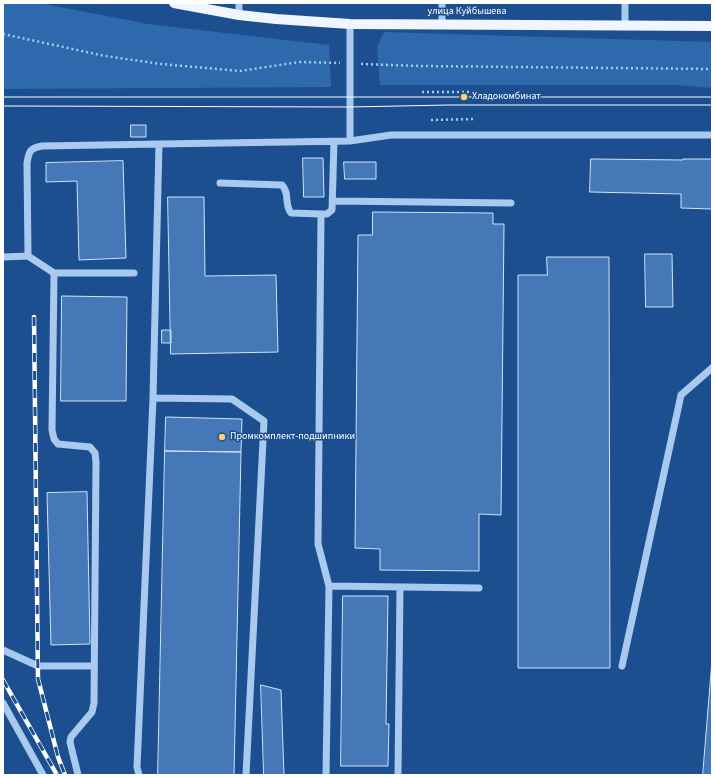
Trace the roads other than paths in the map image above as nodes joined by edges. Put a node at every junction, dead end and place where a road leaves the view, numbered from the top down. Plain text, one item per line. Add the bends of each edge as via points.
1 (174, 3) edge
2 (238, 3) edge
3 (442, 3) edge
4 (625, 3) edge
5 (239, 15) junction
6 (350, 24) junction
7 (442, 24) junction
8 (625, 26) junction
9 (712, 26) edge
10 (712, 135) edge
11 (350, 141) junction
12 (334, 142) junction
13 (159, 144) junction
14 (220, 183) dead end
15 (333, 201) junction
16 (511, 203) dead end
17 (321, 214) junction
18 (28, 256) junction
19 (3, 257) edge
20 (54, 272) junction
21 (134, 273) dead end
22 (712, 368) edge
23 (153, 398) junction
24 (329, 586) junction
25 (400, 587) junction
26 (479, 588) dead end
27 (3, 650) edge
28 (94, 666) junction
29 (622, 666) dead end
30 (3, 703) edge
31 (43, 775) edge
32 (78, 775) edge
33 (139, 775) edge
34 (246, 775) edge
35 (326, 775) edge
36 (398, 775) edge

1 - 5 main road, улица Куйбышева
2 - 5 lane
3 - 7 lane
4 - 8 lane
5 - 6 main road, улица Куйбышева
6 - 7 main road, улица Куйбышева
6 - 11 lane
7 - 8 main road, улица Куйбышева
8 - 9 main road, улица Куйбышева
10 - 11 lane via 391,135
11 - 12 lane
12 - 13 lane
12 - 15 lane
13 - 18 lane via 42,146 28,153
13 - 23 lane
14 - 17 lane via 282,185 286,189 288,209 291,213
15 - 16 lane
15 - 17 lane via 332,210 327,214
17 - 24 lane via 318,544
18 - 19 lane
18 - 20 lane
20 - 21 lane
20 - 28 lane via 52,430 58,444 90,447 95,453 96,462
22 - 29 lane via 680,395
23 - 33 lane via 137,767
23 - 34 lane via 232,399 264,421
24 - 25 lane
24 - 35 lane
25 - 26 lane
25 - 36 lane
27 - 28 lane via 38,666
28 - 32 lane via 92,712 71,737 70,742
30 - 31 lane

